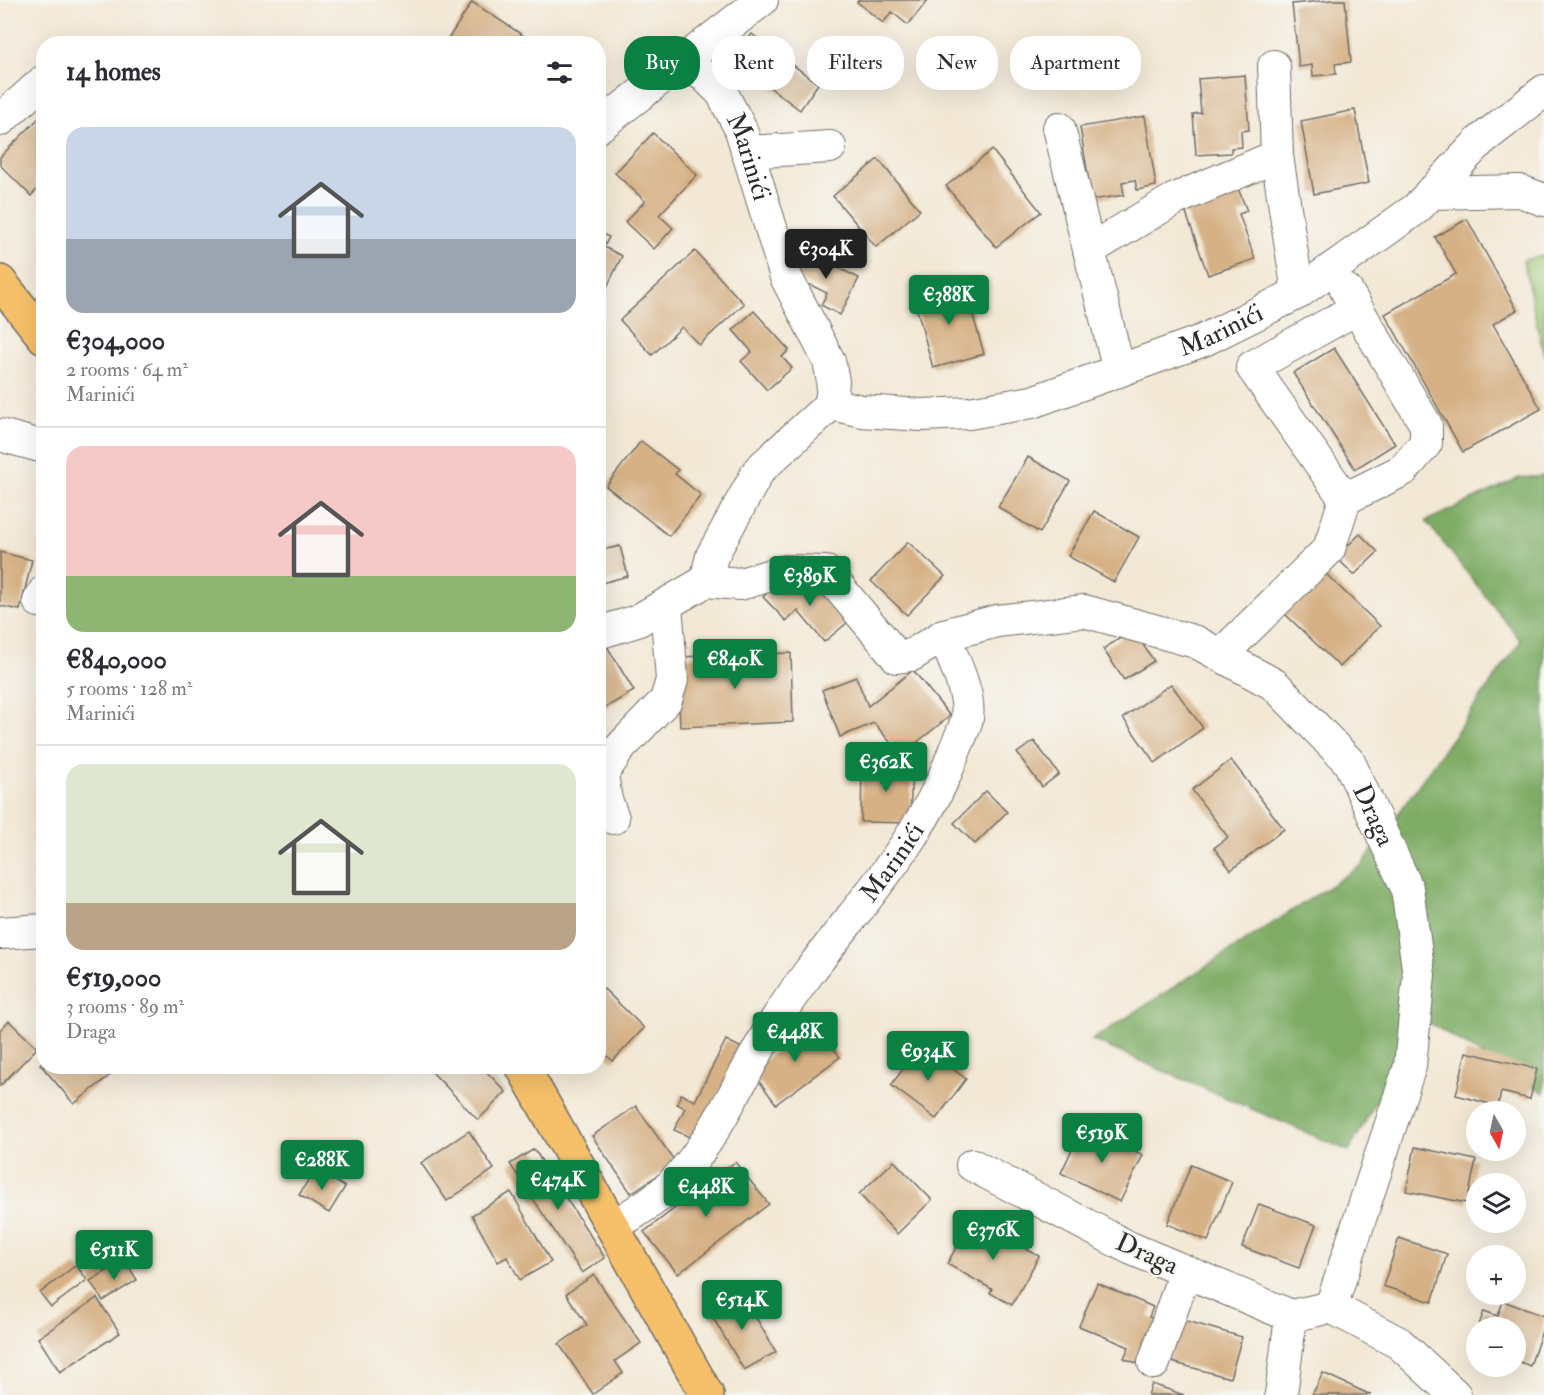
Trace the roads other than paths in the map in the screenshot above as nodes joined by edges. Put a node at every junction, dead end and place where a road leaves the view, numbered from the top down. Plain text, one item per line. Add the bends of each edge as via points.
1 (762, 0) edge
2 (700, 47) edge
3 (1274, 66) dead end
4 (700, 73) edge
5 (36, 88) edge
6 (642, 90) edge
7 (1544, 91) edge
8 (606, 117) edge
9 (0, 120) edge
10 (1059, 128) dead end
11 (830, 147) dead end
12 (747, 152) junction
13 (1277, 156) junction
14 (1430, 193) junction
15 (1544, 200) edge
16 (1089, 250) junction
17 (1332, 268) junction
18 (0, 282) edge
19 (1298, 292) junction
20 (1356, 309) junction
21 (36, 327) edge
22 (1119, 371) junction
23 (831, 404) junction
24 (0, 435) edge
25 (36, 445) edge
26 (1345, 499) junction
27 (706, 581) junction
28 (666, 605) junction
29 (606, 631) edge
30 (944, 635) junction
31 (1221, 655) junction
32 (606, 768) edge
33 (606, 800) edge
34 (613, 818) dead end
35 (36, 931) edge
36 (0, 933) edge
37 (527, 1074) edge
38 (972, 1165) dead end
39 (613, 1227) junction
40 (1185, 1271) junction
41 (1331, 1307) junction
42 (1291, 1316) junction
43 (1154, 1364) dead end
44 (707, 1395) edge
45 (1281, 1395) edge
46 (1455, 1395) edge

1 - 2 street
3 - 13 street
4 - 12 street, Marinići via 722,93 741,130
5 - 9 street
6 - 8 street
7 - 14 street, Marinići via 1480,141
10 - 16 street
11 - 12 street
12 - 23 street, Marinići via 786,277 828,361 833,381
13 - 16 street via 1173,200
13 - 19 street
14 - 15 street via 1520,191
14 - 17 street, Marinići via 1417,208
16 - 22 street
17 - 19 street, Marinići
17 - 20 street
18 - 21 main road
19 - 22 street, Marinići via 1204,340
20 - 26 street via 1426,425 1426,443 1403,470
20 - 26 street via 1252,367
22 - 23 street, Marinići via 1032,402 969,412 912,414 862,411
23 - 27 street via 759,470 712,556
24 - 25 street
26 - 31 street via 1329,549
27 - 28 street
27 - 30 street via 740,584 784,571 826,572 897,657 912,655
28 - 29 street via 637,621
28 - 32 street via 672,680 666,700
30 - 31 street, Draga via 997,621 1084,610 1196,642
30 - 39 street, Marinići via 964,692 967,717 942,787 904,848 817,958 683,1173 664,1193
31 - 41 street, Draga via 1275,685 1349,762 1407,888 1419,975 1410,1066
33 - 34 street
35 - 36 street
37 - 39 main road
38 - 40 street, Draga via 1130,1248
39 - 44 main road
40 - 42 street, Draga
40 - 43 street
41 - 42 street
41 - 46 street via 1399,1342
42 - 45 street

